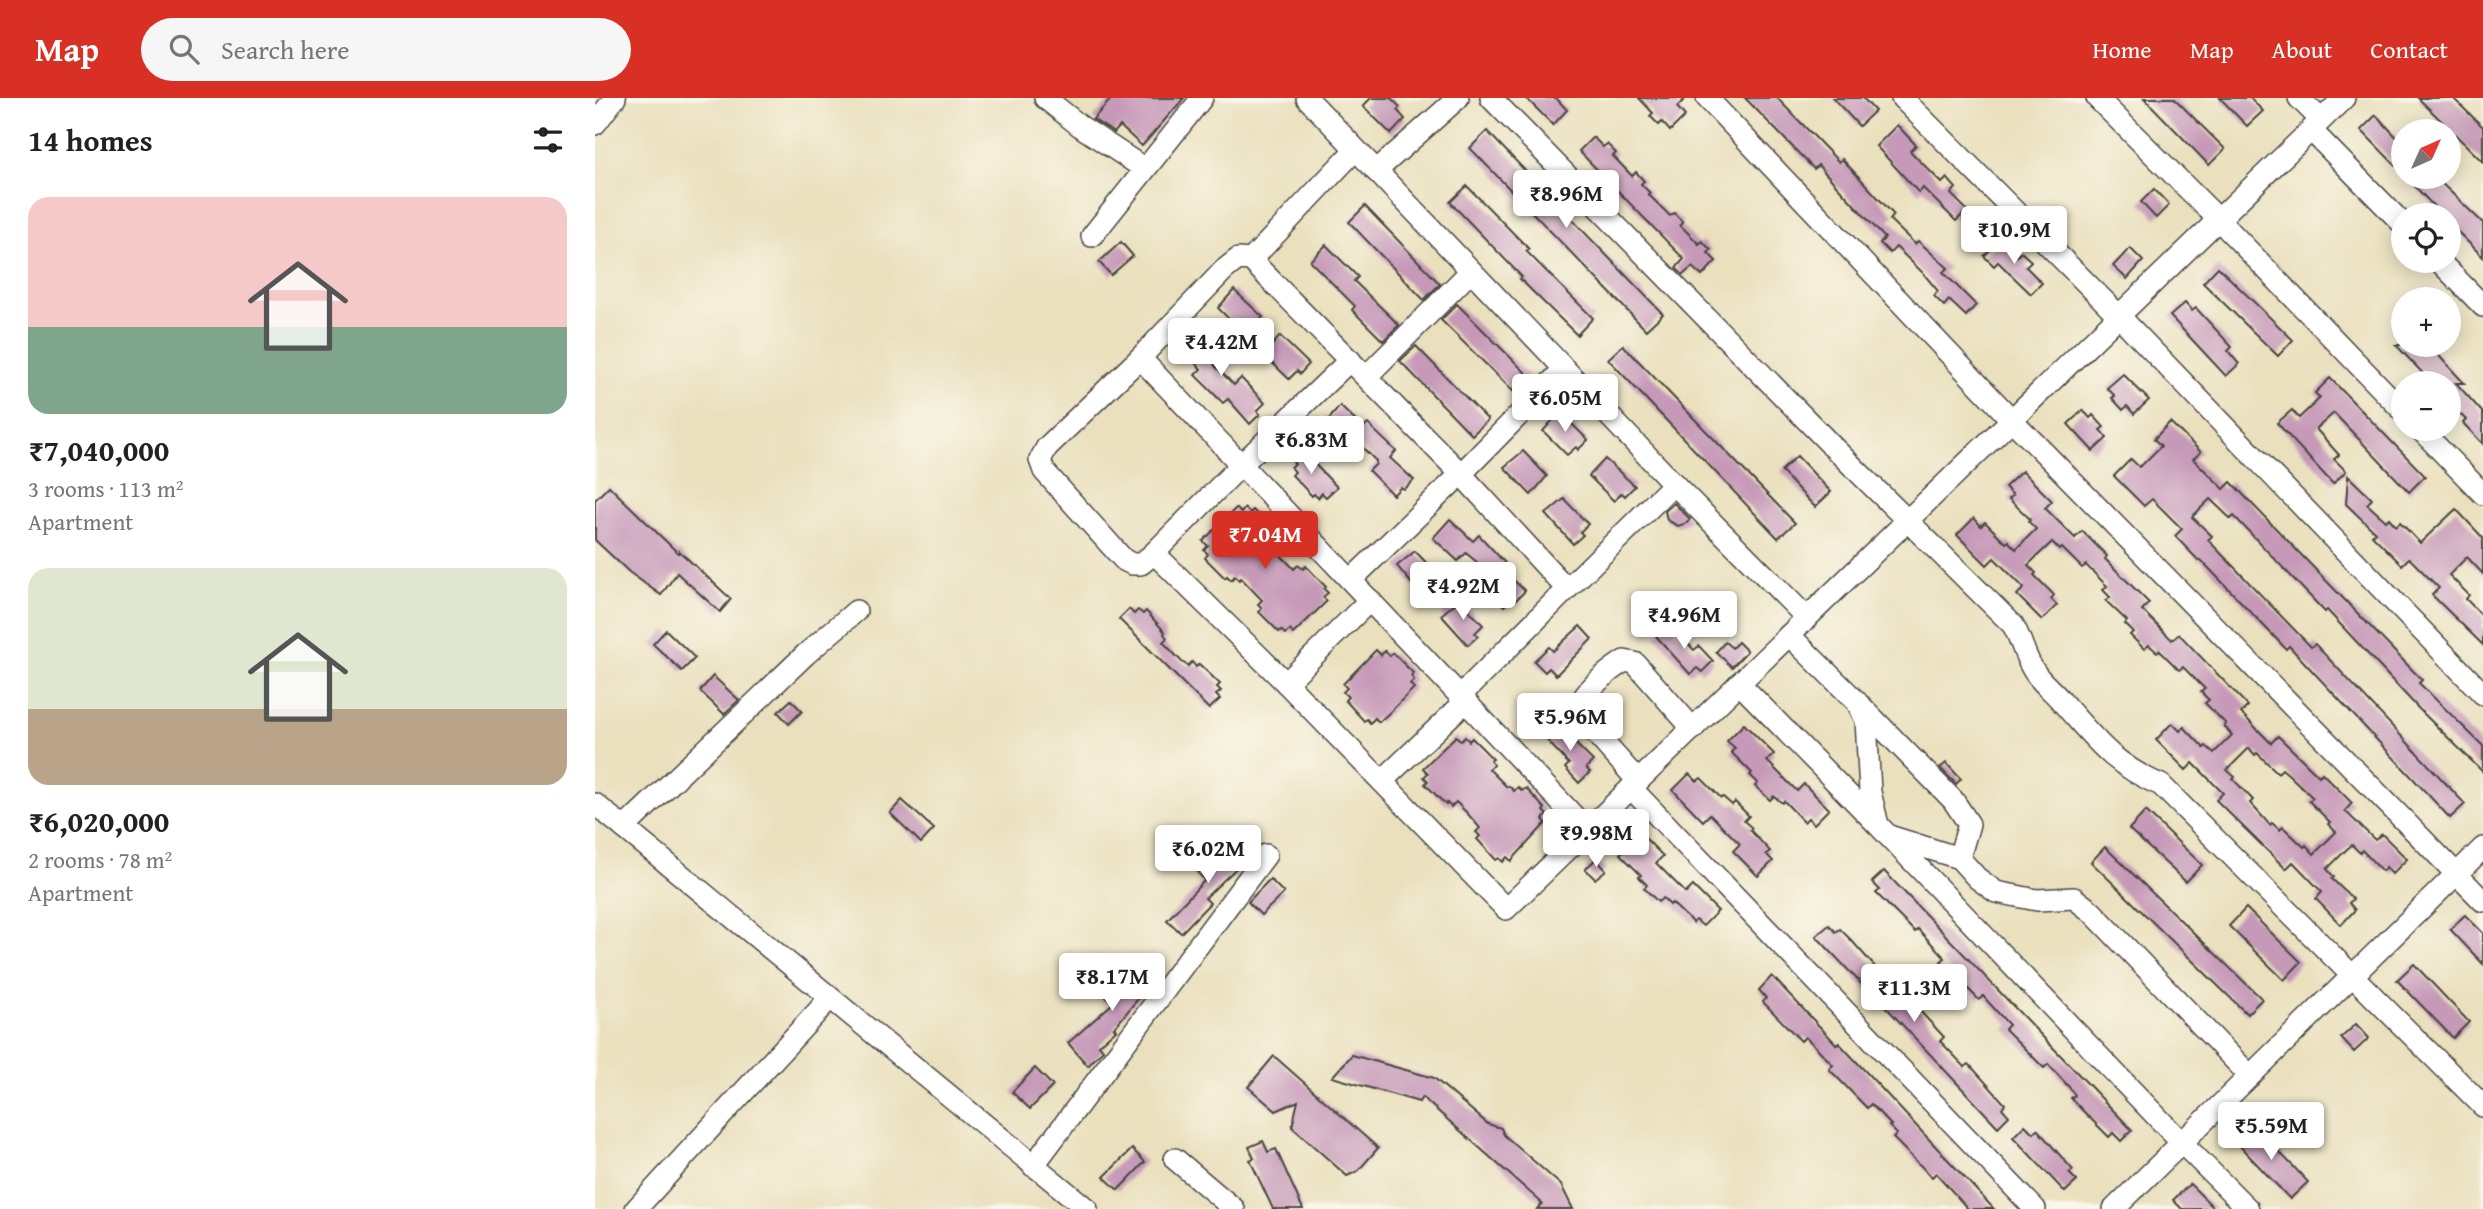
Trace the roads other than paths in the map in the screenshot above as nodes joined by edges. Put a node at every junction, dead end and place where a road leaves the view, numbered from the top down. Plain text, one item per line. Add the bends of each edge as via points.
1 (615, 98) edge
2 (1045, 98) edge
3 (1202, 98) edge
4 (1307, 98) edge
5 (1458, 98) edge
6 (1491, 98) edge
7 (1707, 98) edge
8 (1902, 98) edge
9 (2097, 98) edge
10 (2299, 98) edge
11 (2344, 98) edge
12 (595, 124) edge
13 (2316, 125) junction
14 (1355, 150) junction
15 (1145, 169) junction
16 (1376, 172) junction
17 (2391, 210) edge
18 (2218, 219) junction
19 (1092, 236) dead end
20 (1251, 260) junction
21 (1471, 271) junction
22 (2451, 273) edge
23 (2483, 306) edge
24 (2119, 316) junction
25 (1140, 358) junction
26 (1350, 360) junction
27 (1564, 369) junction
28 (1366, 377) junction
29 (2391, 399) edge
30 (2012, 419) junction
31 (2432, 441) edge
32 (1242, 464) junction
33 (1461, 474) junction
34 (1674, 484) junction
35 (2483, 494) edge
36 (1908, 520) junction
37 (1154, 553) junction
38 (1351, 580) junction
39 (1567, 589) junction
40 (1370, 600) junction
41 (856, 611) dead end
42 (1807, 618) junction
43 (1790, 635) junction
44 (1286, 683) junction
45 (1739, 683) junction
46 (2483, 694) edge
47 (1463, 699) junction
48 (1857, 702) junction
49 (1693, 729) junction
50 (1382, 781) junction
51 (1635, 785) junction
52 (595, 804) edge
53 (624, 828) junction
54 (1587, 830) junction
55 (1883, 831) junction
56 (2483, 848) edge
57 (1266, 855) dead end
58 (1959, 858) junction
59 (2456, 874) junction
60 (2483, 901) edge
61 (2354, 975) junction
62 (830, 998) junction
63 (2250, 1076) junction
64 (2483, 1106) edge
65 (2182, 1143) junction
66 (1175, 1159) dead end
67 (1033, 1166) junction
68 (636, 1209) edge
69 (1087, 1209) edge
70 (1234, 1209) edge
71 (2035, 1209) edge
72 (2114, 1209) edge
73 (2248, 1209) edge

1 - 12 street
2 - 15 street
3 - 15 street
4 - 14 street
5 - 16 street
6 - 36 street
7 - 30 street
8 - 24 street
9 - 18 street
10 - 13 street
11 - 13 street
13 - 17 street
13 - 18 street
14 - 16 street
14 - 20 street
15 - 19 street
16 - 21 street
18 - 24 street
18 - 29 street
20 - 25 street via 1238,259 1224,270
20 - 26 street
21 - 27 street
21 - 28 street
22 - 23 street
24 - 30 street
24 - 46 street
25 - 32 street
25 - 37 street via 1047,447 1040,460 1044,471 1124,560 1141,564
26 - 28 street
26 - 32 street
27 - 33 street
27 - 34 street
28 - 33 street
30 - 36 street
30 - 59 street
31 - 35 street
32 - 37 street
32 - 38 street
33 - 38 street
33 - 39 street
34 - 39 street
34 - 42 street
36 - 42 street
36 - 61 street via 2013,625 2036,675 2106,750 2122,765 2161,785
37 - 44 street
38 - 40 street
39 - 47 street
40 - 44 street
40 - 47 street
41 - 53 street
42 - 43 street
43 - 45 street
43 - 48 street
44 - 50 street
45 - 49 street
45 - 55 street
47 - 50 street
47 - 54 street
48 - 55 street via 1866,720 1870,792
48 - 58 street via 1953,800 1969,824
49 - 51 street
49 - 51 street via 1635,663 1624,661 1613,668 1578,707
50 - 54 street via 1506,909
51 - 54 street
51 - 71 street
52 - 53 street
53 - 62 street
55 - 58 street
55 - 65 street
56 - 59 street
57 - 67 street
58 - 63 street via 1996,892 2037,900 2074,898
59 - 60 street
59 - 61 street
61 - 63 street
61 - 64 street
62 - 67 street
62 - 68 street
63 - 65 street
65 - 72 street
65 - 73 street
66 - 70 street
67 - 69 street

